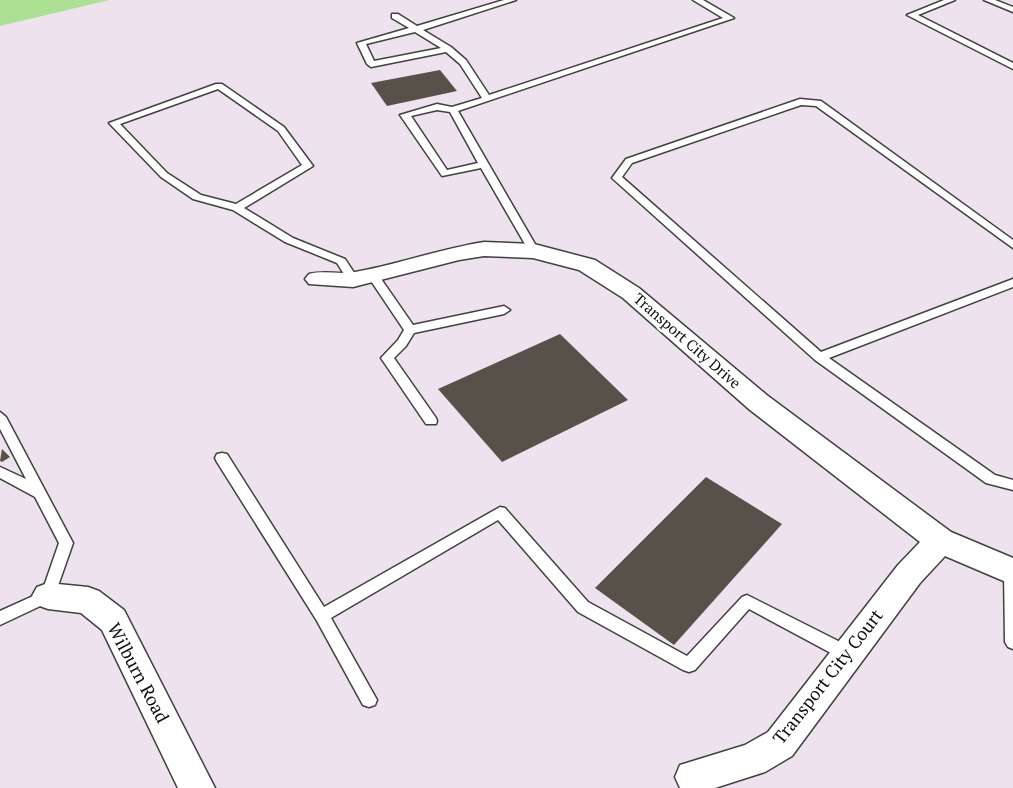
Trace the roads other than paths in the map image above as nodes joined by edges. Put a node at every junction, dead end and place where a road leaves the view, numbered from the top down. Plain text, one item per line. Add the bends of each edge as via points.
1 (512, 0) edge
2 (697, 0) edge
3 (951, 0) edge
4 (988, 0) edge
5 (1013, 10) edge
6 (395, 16) dead end
7 (417, 28) junction
8 (448, 49) junction
9 (1013, 66) edge
10 (487, 99) junction
11 (453, 110) junction
12 (485, 164) junction
13 (237, 208) junction
14 (1013, 245) edge
15 (534, 251) junction
16 (363, 277) junction
17 (317, 279) dead end
18 (1013, 283) edge
19 (504, 310) dead end
20 (410, 330) junction
21 (819, 357) junction
22 (0, 417) edge
23 (431, 421) dead end
24 (222, 458) dead end
25 (0, 472) edge
26 (1013, 485) edge
27 (40, 493) junction
28 (940, 541) junction
29 (1012, 571) edge
30 (48, 596) junction
31 (322, 616) junction
32 (0, 618) edge
33 (1013, 642) edge
34 (848, 654) junction
35 (369, 700) dead end
36 (693, 777) dead end
37 (197, 788) edge

1 - 7 lane
2 - 10 lane via 730,18
3 - 9 lane via 911,15
4 - 5 lane
6 - 7 lane
7 - 8 lane
7 - 8 lane via 361,43 371,64
8 - 10 lane via 463,62
10 - 11 lane
11 - 12 lane
11 - 12 lane via 437,107 405,115 445,174
12 - 15 lane
13 - 13 lane via 308,166 281,129 219,86 114,123 164,175 197,197
13 - 16 lane via 289,240 341,261
14 - 21 lane via 818,103 800,102 629,162 617,178
15 - 16 street, Transport City Drive via 458,253
15 - 28 street, Transport City Drive via 587,265 631,293 759,403
16 - 17 street, Transport City Drive
16 - 20 lane
18 - 21 lane
19 - 20 lane
20 - 23 lane via 387,358
21 - 26 lane via 991,479
22 - 27 lane
24 - 31 lane
25 - 27 lane
27 - 30 lane via 66,543
28 - 29 street, Transport City Drive
28 - 34 street, Transport City Court via 908,574
29 - 33 lane
30 - 32 lane
30 - 37 street, Wilburn Road via 88,600 112,620
31 - 34 lane via 500,512 583,607 689,665 747,601
31 - 35 lane
34 - 36 street, Transport City Court via 780,744 752,760

